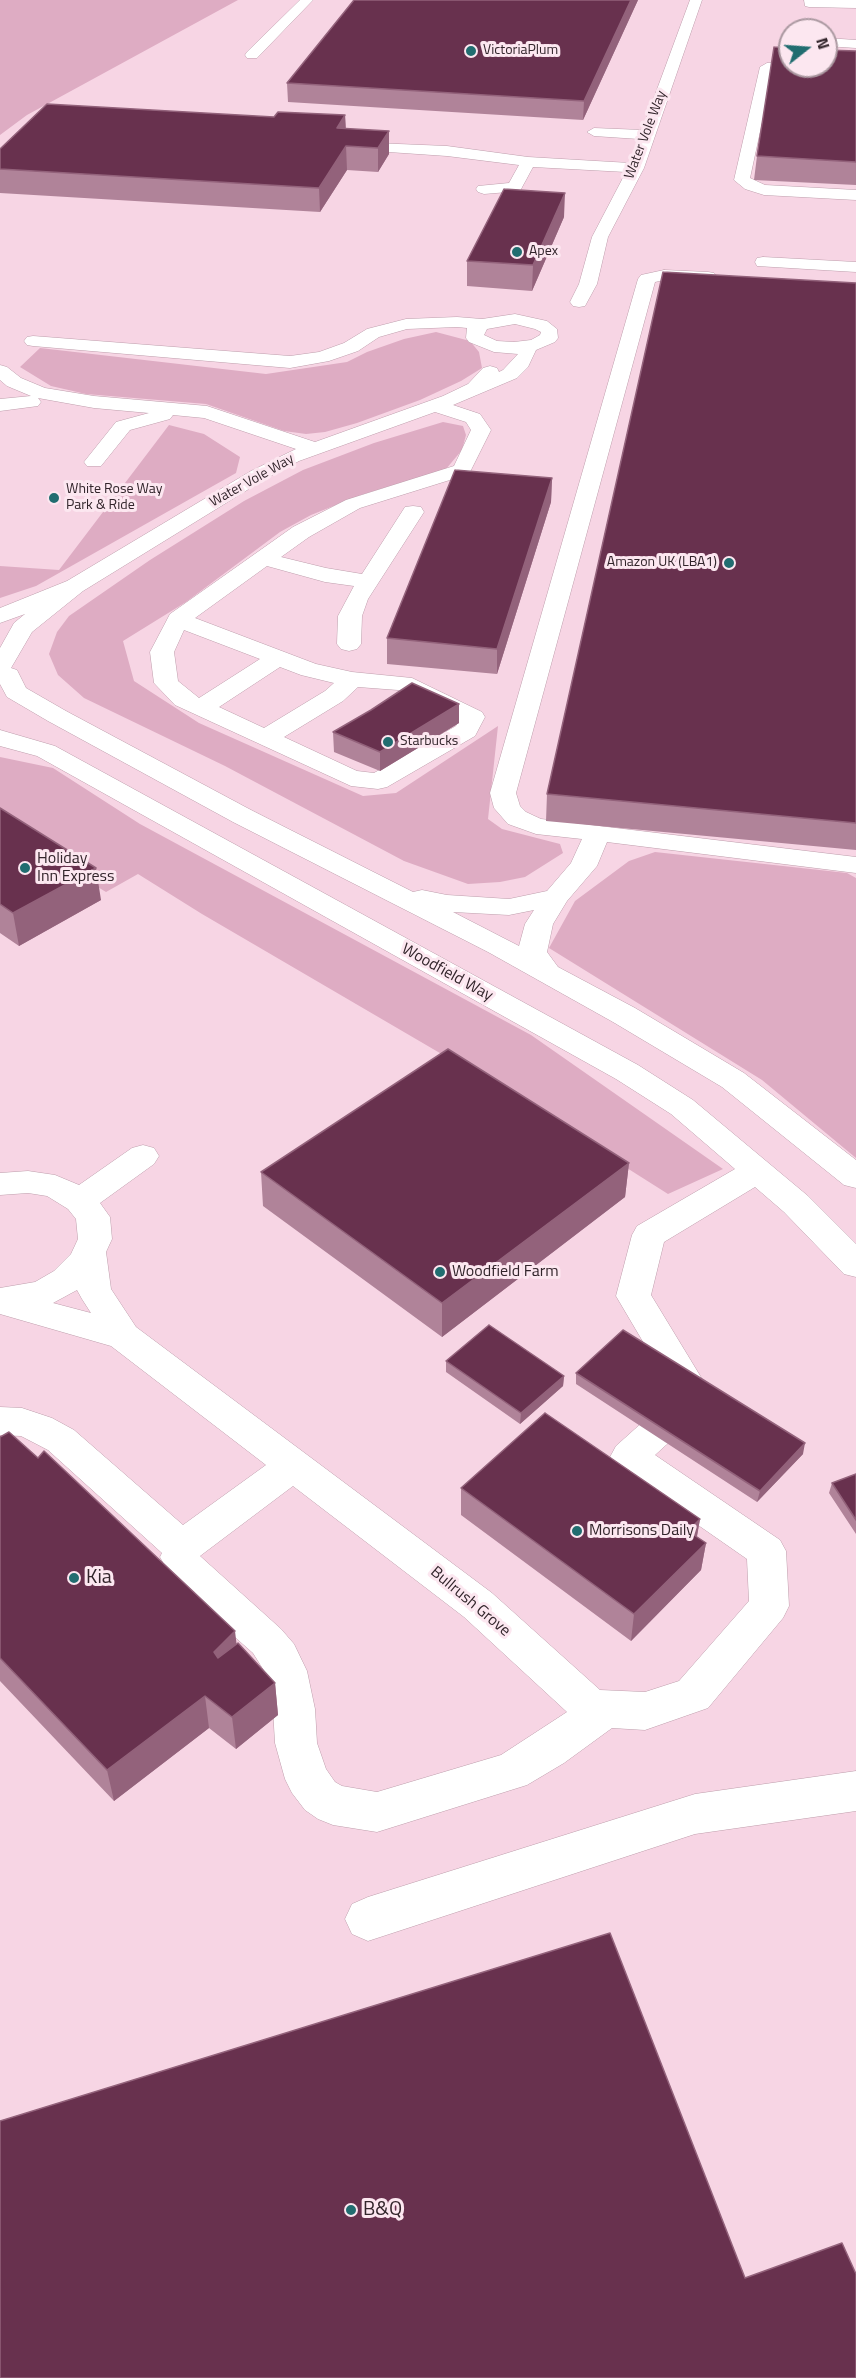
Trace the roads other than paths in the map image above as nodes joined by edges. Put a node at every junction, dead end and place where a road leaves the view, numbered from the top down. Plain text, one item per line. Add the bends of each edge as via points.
1 (307, 0) edge
2 (696, 0) edge
3 (856, 4) edge
4 (810, 5) edge
5 (838, 43) edge
6 (856, 44) edge
7 (252, 55) dead end
8 (778, 66) edge
9 (594, 132) dead end
10 (648, 135) junction
11 (374, 147) edge
12 (528, 162) junction
13 (636, 168) junction
14 (484, 189) dead end
15 (856, 195) edge
16 (763, 262) dead end
17 (856, 267) edge
18 (725, 278) edge
19 (749, 280) edge
20 (856, 287) edge
21 (564, 315) junction
22 (479, 331) junction
23 (33, 341) dead end
24 (494, 346) junction
25 (527, 348) junction
26 (0, 370) edge
27 (475, 388) junction
28 (0, 398) edge
29 (31, 402) junction
30 (0, 405) edge
31 (435, 406) junction
32 (176, 408) junction
33 (156, 417) junction
34 (236, 442) dead end
35 (316, 449) junction
36 (255, 454) dead end
37 (94, 462) dead end
38 (272, 468) junction
39 (413, 512) dead end
40 (264, 559) junction
41 (367, 581) junction
42 (75, 586) junction
43 (0, 616) edge
44 (178, 619) junction
45 (349, 644) dead end
46 (277, 659) junction
47 (3, 673) edge
48 (352, 679) junction
49 (200, 708) junction
50 (0, 738) edge
51 (265, 738) junction
52 (598, 833) junction
53 (856, 865) edge
54 (388, 891) junction
55 (556, 897) junction
56 (548, 974) junction
57 (143, 1156) dead end
58 (756, 1171) junction
59 (856, 1177) edge
60 (0, 1184) edge
61 (80, 1201) junction
62 (89, 1251) junction
63 (856, 1265) edge
64 (1, 1301) edge
65 (123, 1336) junction
66 (0, 1421) edge
67 (294, 1466) junction
68 (183, 1548) junction
69 (605, 1709) junction
70 (856, 1791) edge
71 (368, 1919) dead end

1 - 7 street
2 - 10 street, Water Vole Way
3 - 4 street
5 - 6 street
8 - 15 street via 767,67 742,180 764,190
9 - 10 street
10 - 13 street, Water Vole Way
11 - 12 street via 447,151
12 - 13 street
12 - 14 street via 514,188
13 - 21 street, Water Vole Way via 600,237 588,284
16 - 17 street
18 - 52 street via 664,275 647,279 502,793 507,808 517,818 536,826
19 - 20 street
21 - 22 street via 535,322 502,320
21 - 25 street via 549,338
22 - 23 street via 391,329 373,333 351,347 290,362 195,347
22 - 24 street
24 - 25 street
24 - 27 street via 490,373
25 - 27 street, Water Vole Way via 527,354 510,374
26 - 32 street via 14,382 63,399
27 - 31 street, Water Vole Way
28 - 29 street
29 - 30 street
29 - 33 street
31 - 35 street, Water Vole Way
31 - 40 street via 473,418 481,430 462,470 353,504 301,532
32 - 33 street
32 - 35 street via 207,412
33 - 34 street
33 - 37 street via 123,426
35 - 38 street, Water Vole Way
36 - 38 street
38 - 42 street, Water Vole Way
39 - 41 street
40 - 41 street
40 - 44 street
41 - 45 street via 350,616
42 - 43 street, Water Vole Way
42 - 47 street, Water Vole Way via 22,628
44 - 46 street
44 - 49 street via 162,652 166,683 184,700
46 - 48 street
46 - 49 street
47 - 54 street via 16,692 57,716
48 - 51 street via 334,696
48 - 51 street via 403,683 473,717 466,731 378,781 351,778
49 - 51 street
50 - 58 street, Woodfield Way via 46,751 627,1072 682,1107
52 - 53 street
52 - 55 street via 583,866
54 - 55 street via 447,903 509,908
54 - 56 street
55 - 56 street via 539,924 532,953
56 - 59 street via 733,1080
57 - 61 street
58 - 63 street, Woodfield Way via 796,1204
58 - 69 street, Bullrush Grove via 649,1235 633,1296 695,1397 629,1457 766,1551 769,1606 693,1695 645,1711
60 - 61 street via 28,1182 55,1186
61 - 62 street via 93,1218 95,1239
62 - 64 street via 85,1261 66,1280 43,1293
62 - 65 street, Bullrush Grove via 94,1290
64 - 65 street, Bullrush Grove
65 - 67 street, Bullrush Grove
66 - 68 street via 22,1422 61,1440
67 - 68 street
67 - 69 street, Bullrush Grove via 478,1605 591,1708
68 - 69 street via 180,1557 190,1573 267,1641 279,1657 286,1671 296,1743 307,1779 333,1805 377,1812 512,1771
70 - 71 street via 695,1814

